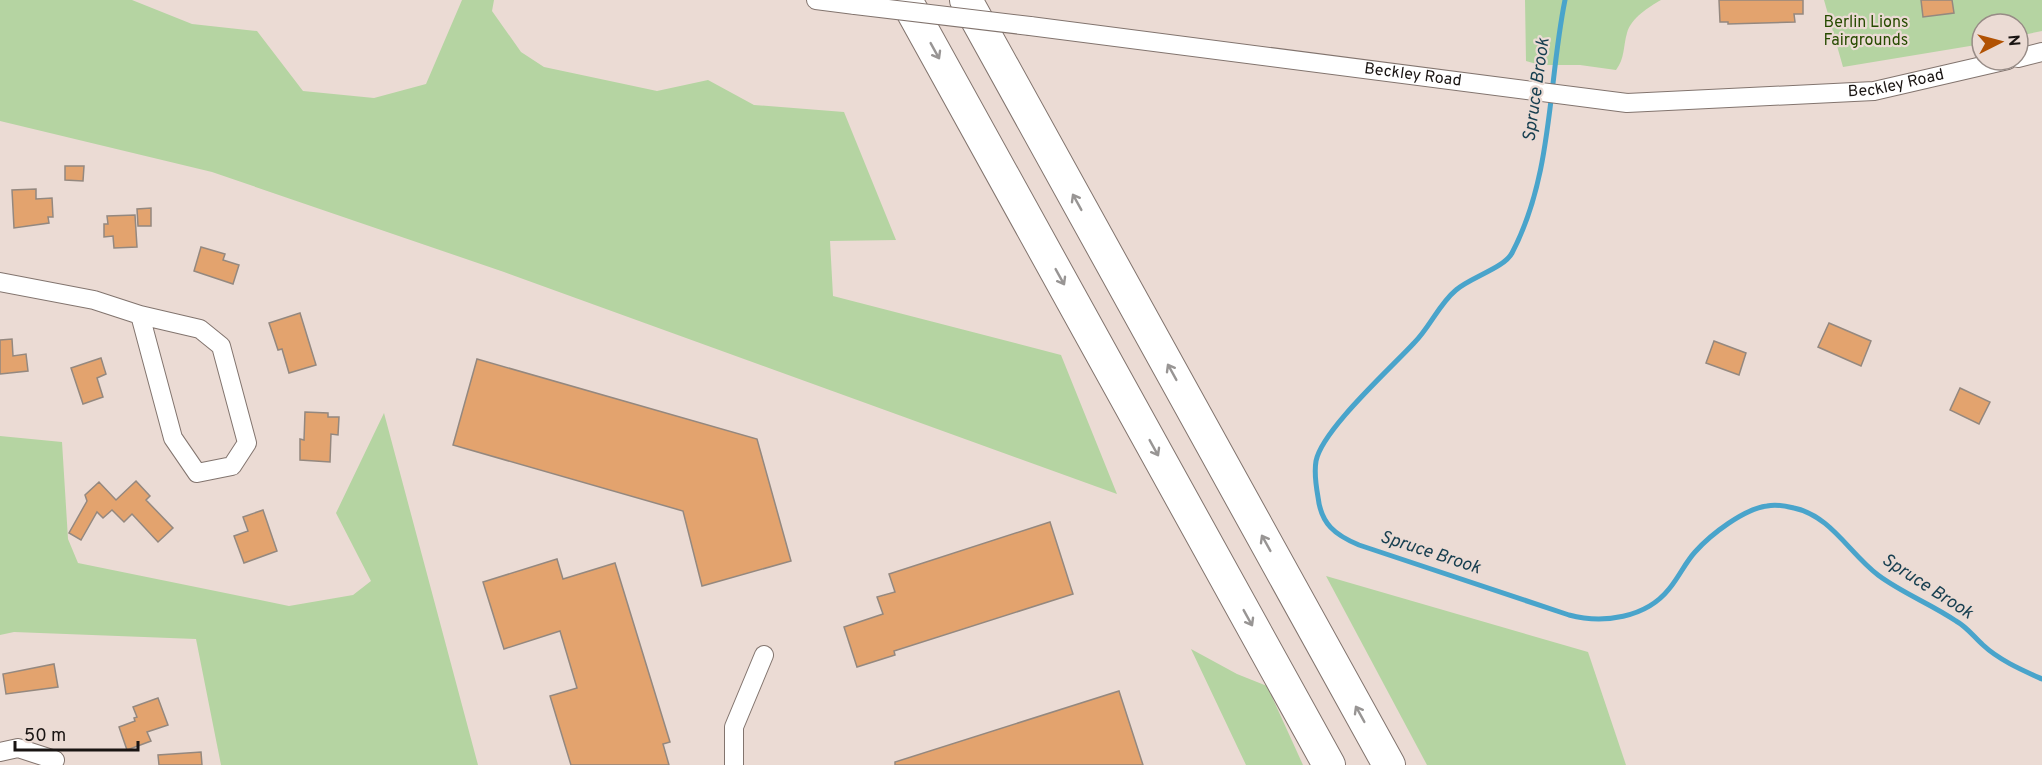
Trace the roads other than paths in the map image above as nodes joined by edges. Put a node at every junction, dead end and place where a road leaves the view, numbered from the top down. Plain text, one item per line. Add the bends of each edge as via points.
1 (816, 0) edge
2 (906, 0) edge
3 (966, 0) edge
4 (1970, 69) edge
5 (0, 282) edge
6 (140, 315) junction
7 (764, 655) dead end
8 (0, 752) edge
9 (55, 760) dead end
10 (734, 765) edge
11 (1329, 765) edge
12 (1389, 765) edge

1 - 4 street, Beckley Road, bridge via 1627,103 1874,91
2 -> 11 highway
12 -> 3 highway
5 - 6 street via 94,300
6 - 6 street via 173,438 197,473 232,466 246,442 221,346 200,328
7 - 10 street via 734,727
8 - 9 street via 18,748

